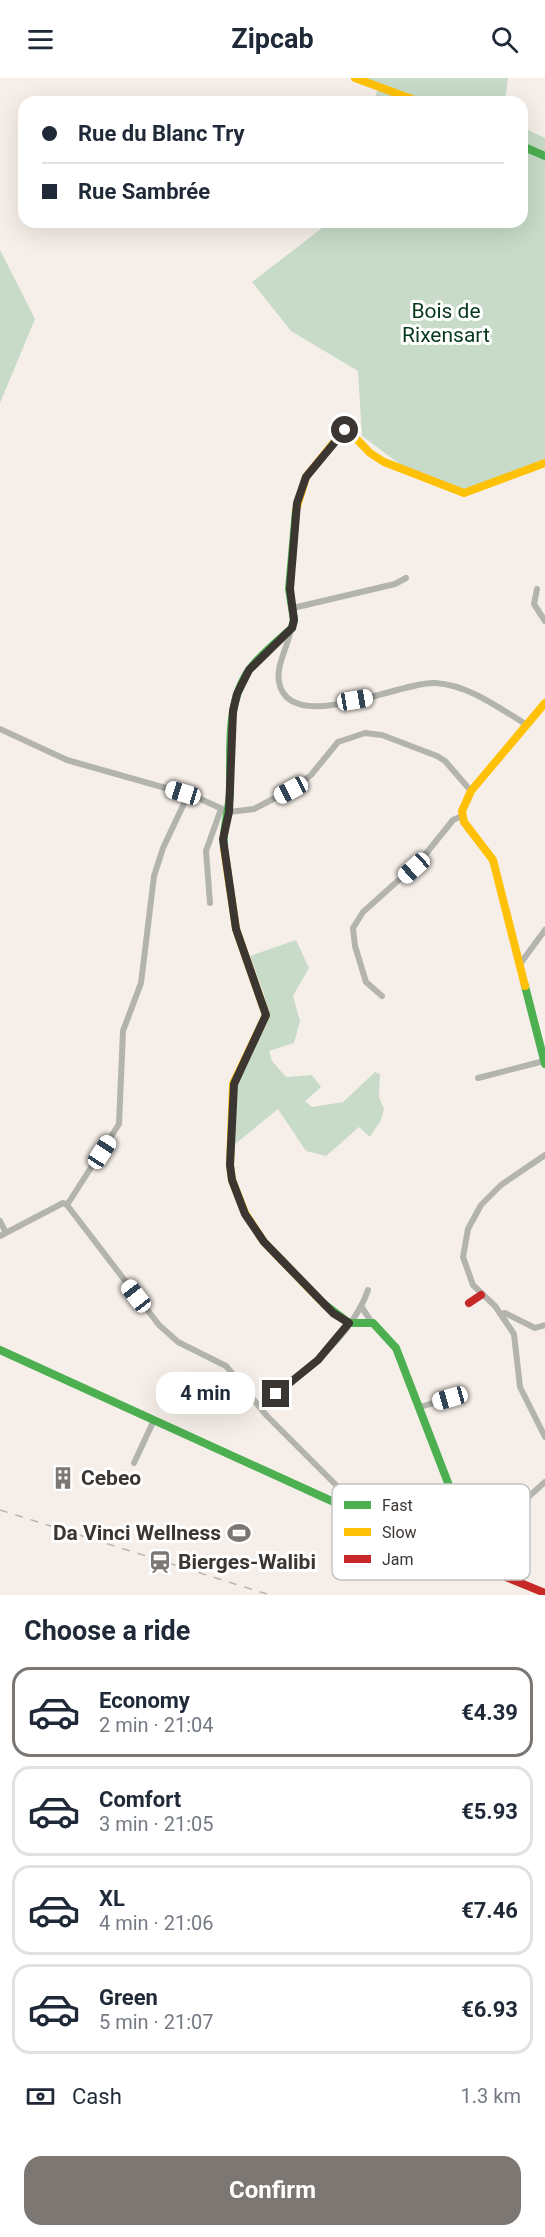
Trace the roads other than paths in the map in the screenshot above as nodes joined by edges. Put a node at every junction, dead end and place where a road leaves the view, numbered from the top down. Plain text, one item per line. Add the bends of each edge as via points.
1 (355, 78) edge
2 (404, 96) edge
3 (528, 149) edge
4 (545, 156) edge
5 (545, 463) edge
6 (406, 578) dead end
7 (537, 589) dead end
8 (293, 608) junction
9 (545, 621) edge
10 (290, 633) junction
11 (545, 703) edge
12 (527, 725) junction
13 (0, 729) edge
14 (471, 792) junction
15 (188, 795) junction
16 (225, 811) junction
17 (462, 816) junction
18 (210, 903) dead end
19 (545, 930) edge
20 (520, 964) junction
21 (382, 996) dead end
22 (545, 1063) edge
23 (478, 1078) dead end
24 (545, 1155) edge
25 (67, 1205) junction
26 (0, 1221) edge
27 (2, 1234) edge
28 (368, 1290) dead end
29 (481, 1294) junction
30 (469, 1303) dead end
31 (361, 1306) junction
32 (500, 1314) junction
33 (349, 1323) junction
34 (373, 1323) junction
35 (545, 1325) edge
36 (0, 1350) edge
37 (450, 1398) dead end
38 (259, 1406) junction
39 (420, 1407) junction
40 (154, 1420) junction
41 (545, 1437) edge
42 (134, 1463) dead end
43 (545, 1482) edge
44 (335, 1484) edge
45 (448, 1484) edge
46 (530, 1495) edge
47 (332, 1501) edge
48 (509, 1580) edge
49 (533, 1591) edge
50 (544, 1594) edge

1 - 2 street
3 - 4 street
5 - 8 street via 464,493 384,462 344,430 310,471 299,495 290,581
6 - 8 street
7 - 9 street via 534,604
8 - 10 street
10 - 12 street via 279,682 287,696 300,706 372,698 417,684 444,684 473,693
10 - 16 street via 249,670 237,694
11 - 12 street
12 - 14 street
13 - 15 street via 67,760
14 - 16 street via 446,761 437,756 382,735 364,733 338,742 296,788 254,809
14 - 17 street
15 - 16 street
15 - 25 street via 154,876 141,983 122,1036 118,1124
16 - 18 street via 206,851
16 - 33 street via 222,845 233,916 247,968 266,1015 234,1084 232,1180 245,1214 264,1242 333,1313
17 - 20 street via 493,860
17 - 21 street via 453,820 414,868 369,906 353,928 366,981
19 - 20 street
20 - 22 street
22 - 23 street
24 - 29 street via 490,1194 473,1216 464,1245 464,1266 472,1285
25 - 27 street via 63,1203
25 - 38 street via 163,1329 178,1342 226,1366
26 - 27 street
28 - 31 street
29 - 30 street
29 - 32 street
31 - 33 street
31 - 34 street
32 - 35 street via 506,1313 535,1328
32 - 41 street via 514,1334 519,1387
33 - 34 street
33 - 38 street via 318,1360
34 - 39 street via 396,1348
36 - 40 street
37 - 39 street
38 - 44 street
39 - 45 street
40 - 42 street
40 - 47 street
43 - 46 street
48 - 49 street
49 - 50 street

